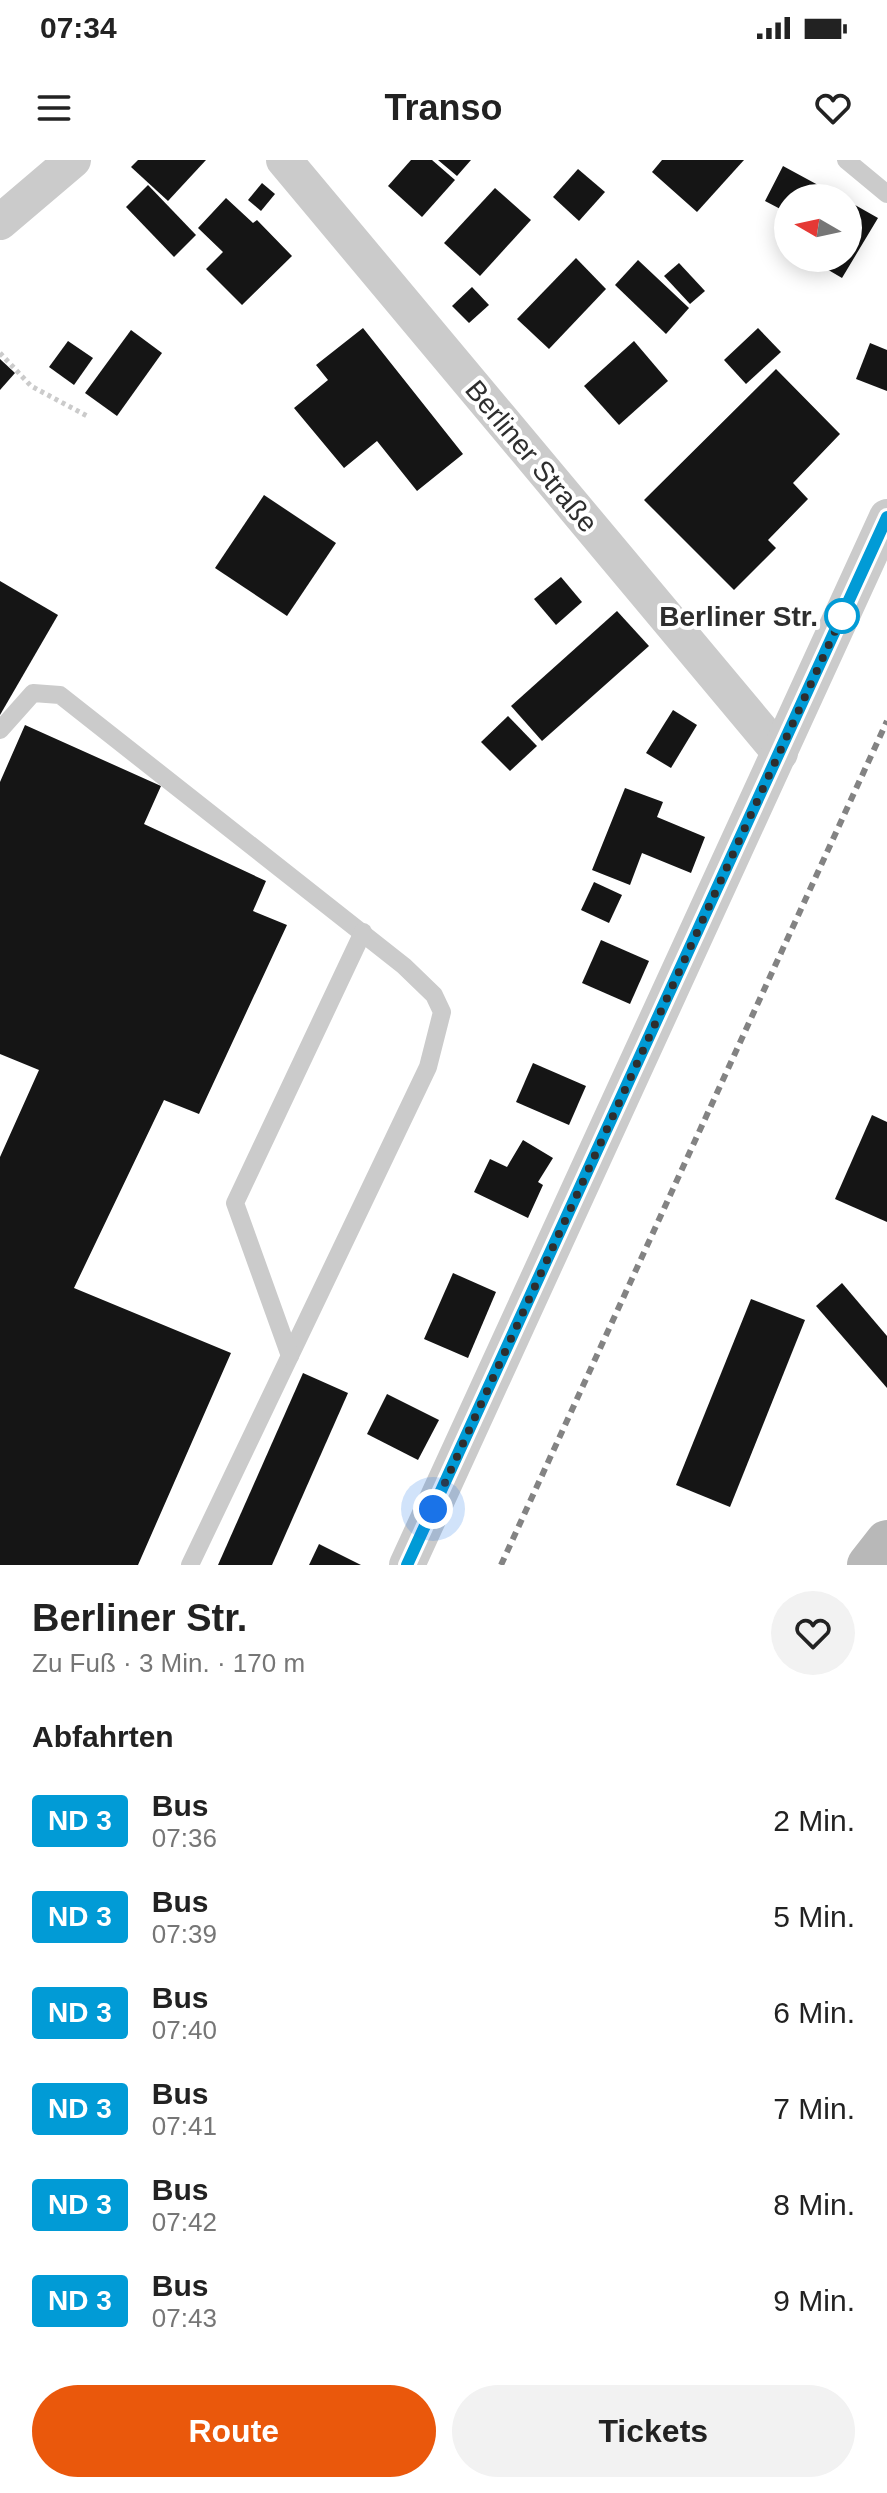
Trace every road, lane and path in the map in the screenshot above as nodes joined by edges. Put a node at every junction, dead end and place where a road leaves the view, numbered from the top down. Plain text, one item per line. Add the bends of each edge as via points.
1 (73, 160) edge
2 (284, 160) edge
3 (846, 160) edge
4 (887, 194) edge
5 (0, 222) edge
6 (0, 353) edge
7 (89, 417) dead end
8 (887, 517) edge
9 (0, 730) edge
10 (780, 753) junction
11 (363, 932) junction
12 (290, 1356) junction
13 (887, 1542) edge
14 (190, 1565) edge
15 (407, 1565) edge
16 (869, 1565) edge

1 - 5 street
2 - 10 street, Berliner Straße
3 - 4 lane
6 - 7 path via 31,386
8 - 10 street
9 - 11 lane via 33,693 60,695
10 - 15 street
11 - 12 lane via 235,1203
11 - 12 lane via 434,995 442,1012 428,1067
12 - 14 lane
13 - 16 main road

